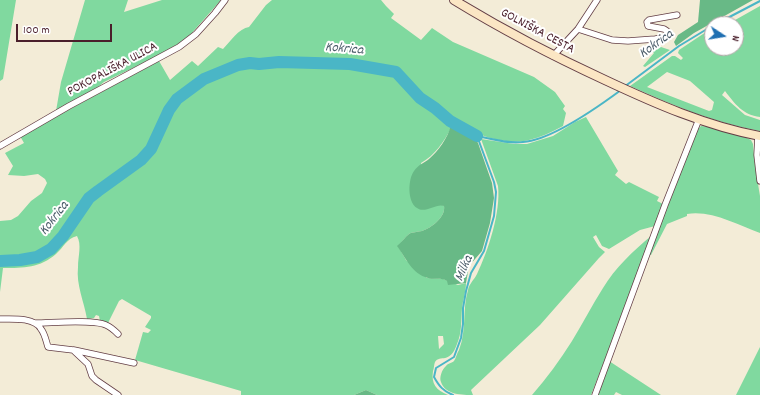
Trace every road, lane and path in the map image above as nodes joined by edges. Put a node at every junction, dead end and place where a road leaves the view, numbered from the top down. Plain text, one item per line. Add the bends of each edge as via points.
1 (225, 0) edge
2 (454, 0) edge
3 (597, 0) edge
4 (677, 15) dead end
5 (578, 29) junction
6 (553, 56) junction
7 (699, 119) junction
8 (759, 136) edge
9 (0, 146) edge
10 (760, 181) edge
11 (0, 319) edge
12 (34, 323) junction
13 (118, 334) dead end
14 (74, 350) junction
15 (134, 363) dead end
16 (118, 395) edge
17 (595, 395) edge

1 - 9 street, POKOPALIŠKA ULICA via 196,34 179,47
2 - 6 main road, GOLNIŠKA CESTA
3 - 5 street
4 - 5 street via 647,22 648,26 667,30 667,35 663,38 612,40
5 - 6 street
6 - 7 main road, GOLNIŠKA CESTA via 630,92
7 - 8 main road, GOLNIŠKA CESTA
7 - 17 street
8 - 10 street via 757,156
11 - 12 street
12 - 13 street via 93,322 105,324
12 - 14 street via 41,328 48,346
14 - 15 street
14 - 16 street via 88,364 92,376

